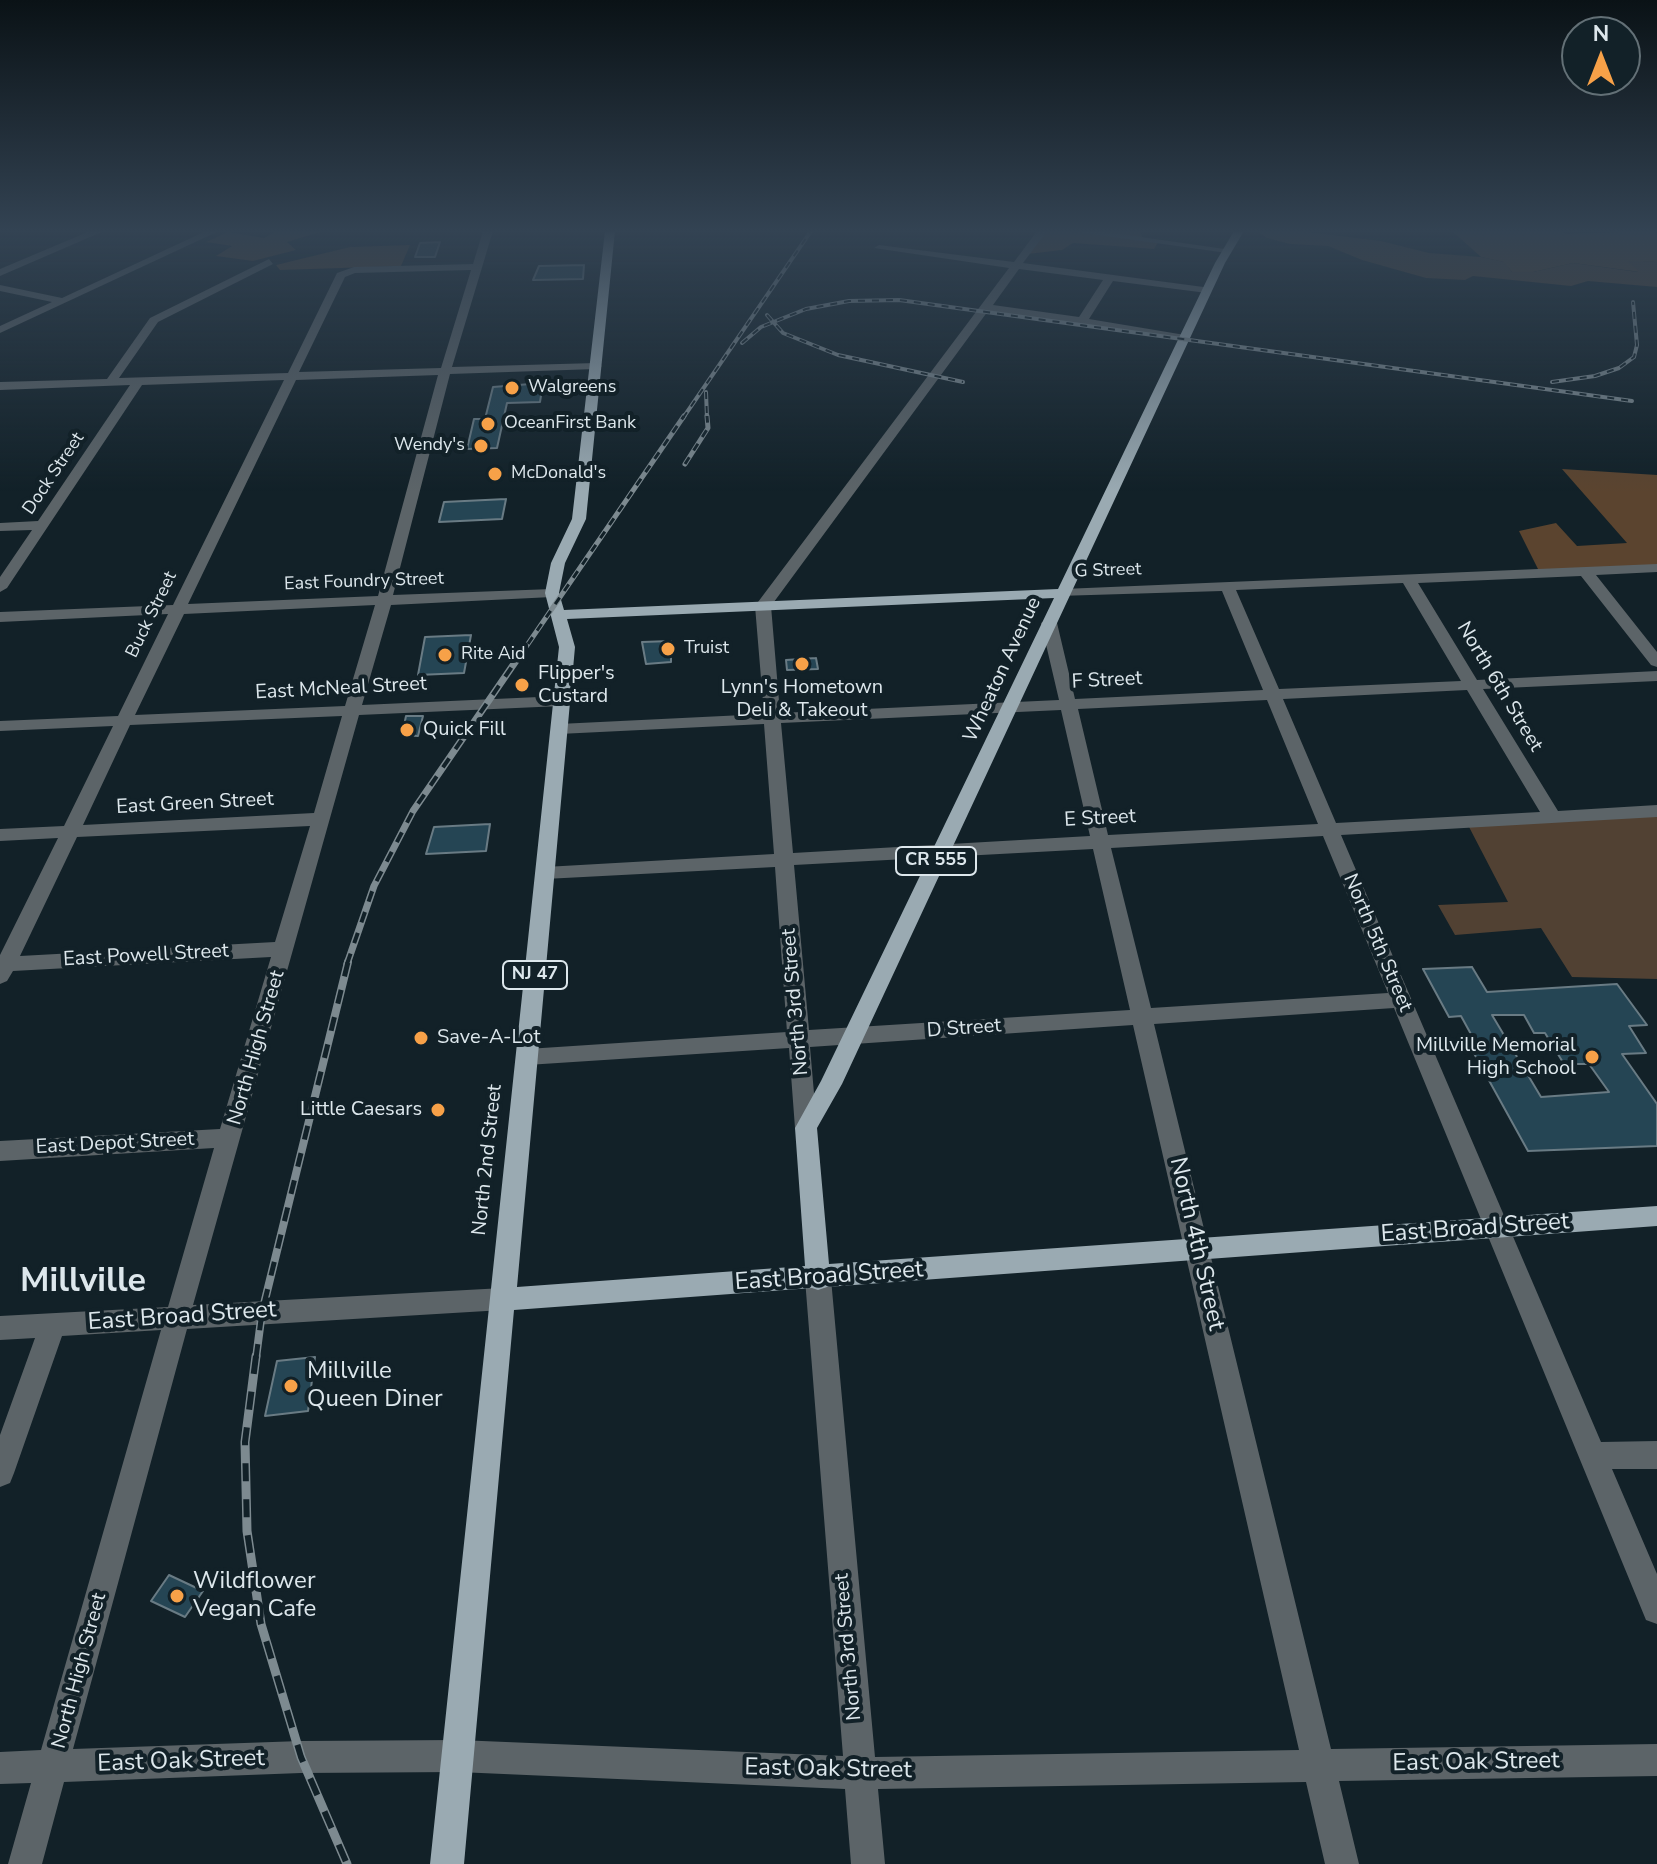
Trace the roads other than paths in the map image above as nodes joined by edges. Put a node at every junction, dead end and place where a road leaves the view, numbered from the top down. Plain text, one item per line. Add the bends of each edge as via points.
1 (26, 318) edge
2 (158, 318) edge
3 (321, 318) edge
4 (462, 318) edge
5 (601, 318) edge
6 (977, 318) edge
7 (1055, 318) edge
8 (1084, 318) edge
9 (1194, 318) edge
10 (1081, 322) junction
11 (0, 330) edge
12 (1185, 336) junction
13 (596, 366) junction
14 (447, 371) junction
15 (291, 377) junction
16 (139, 381) junction
17 (111, 382) junction
18 (0, 386) edge
19 (42, 525) junction
20 (0, 527) edge
21 (1657, 568) edge
22 (1585, 571) junction
23 (1408, 579) junction
24 (1227, 586) junction
25 (0, 588) edge
26 (552, 593) junction
27 (1063, 593) junction
28 (384, 601) junction
29 (763, 606) junction
30 (177, 609) junction
31 (616, 613) junction
32 (560, 615) junction
33 (0, 617) edge
34 (1049, 623) junction
35 (577, 638) junction
36 (1657, 662) edge
37 (1657, 676) edge
38 (1473, 685) junction
39 (1273, 695) junction
40 (561, 701) junction
41 (1069, 705) junction
42 (1009, 708) junction
43 (353, 710) junction
44 (771, 719) junction
45 (123, 720) junction
46 (0, 726) edge
47 (559, 729) junction
48 (1657, 811) edge
49 (1553, 818) junction
50 (322, 819) junction
51 (1329, 829) junction
52 (69, 832) junction
53 (0, 835) edge
54 (1101, 841) junction
55 (941, 850) junction
56 (783, 859) junction
57 (545, 873) junction
58 (286, 949) junction
59 (2, 967) edge
60 (1401, 1000) junction
61 (1142, 1018) junction
62 (853, 1036) junction
63 (799, 1039) junction
64 (527, 1057) junction
65 (806, 1128) junction
66 (231, 1138) junction
67 (0, 1151) edge
68 (1657, 1216) edge
69 (1496, 1228) junction
70 (1197, 1249) junction
71 (818, 1279) junction
72 (503, 1299) junction
73 (177, 1318) junction
74 (53, 1325) junction
75 (0, 1328) edge
76 (1657, 1455) edge
77 (1593, 1456) junction
78 (0, 1473) edge
79 (1657, 1609) edge
80 (458, 1756) junction
81 (1657, 1760) edge
82 (1319, 1766) junction
83 (53, 1767) junction
84 (0, 1768) edge
85 (860, 1773) junction
86 (25, 1864) edge
87 (447, 1864) edge
88 (868, 1864) edge
89 (1342, 1864) edge

1 - 11 street
2 - 17 street
3 - 15 street, Buck Street
4 - 14 street, North High Street
5 - 13 main road
6 - 29 street
7 - 10 street
8 - 10 street
9 - 12 main road, Wheaton Avenue / CR 555
10 - 12 street
12 - 27 main road, Wheaton Avenue / CR 555
13 - 14 street
13 - 26 main road via 579,519 558,563
14 - 15 street
14 - 28 street, North High Street
15 - 16 street
15 - 30 street, Buck Street
16 - 17 street
16 - 19 street, Dock Street
17 - 18 street
19 - 20 street
19 - 25 street, Dock Street
21 - 22 street, G Street
22 - 23 street, G Street
22 - 36 street
23 - 24 street, G Street
23 - 38 street, North 6th Street
24 - 27 street, G Street
24 - 39 street, North 5th Street
26 - 28 street, East Foundry Street
26 - 31 main road via 578,606
26 - 32 main road, North 2nd Street / NJ 47
27 - 29 main road, G Street
27 - 34 main road, Wheaton Avenue / CR 555
28 - 30 street, East Foundry Street
28 - 43 street, North High Street
29 - 31 main road, G Street
29 - 44 street, North 3rd Street
30 - 33 street, East Foundry Street
30 - 45 street, Buck Street
31 - 32 main road, G Street
31 - 35 main road
32 - 35 main road, North 2nd Street / NJ 47
34 - 41 street, North 4th Street
34 - 42 main road, Wheaton Avenue / CR 555
35 - 40 main road, North 2nd Street / NJ 47
37 - 38 street, F Street
38 - 39 street, F Street
38 - 49 street, North 6th Street
39 - 41 street, F Street
39 - 51 street, North 5th Street
40 - 43 street, East McNeal Street
40 - 47 main road, North 2nd Street / NJ 47
41 - 42 street, F Street
41 - 54 street, North 4th Street
42 - 44 street, F Street
42 - 55 main road, Wheaton Avenue / CR 555
43 - 45 street, East McNeal Street
43 - 50 street, North High Street
44 - 47 street, F Street
44 - 56 street, North 3rd Street
45 - 46 street, East McNeal Street
45 - 52 street, Buck Street
47 - 57 main road, North 2nd Street / NJ 47
48 - 49 street, E Street
49 - 51 street, E Street
50 - 52 street, East Green Street
50 - 58 street, North High Street
51 - 54 street, E Street
51 - 60 street, North 5th Street
52 - 53 street, East Green Street
52 - 59 street, Buck Street
54 - 55 street, E Street
54 - 61 street, North 4th Street
55 - 56 street, E Street
55 - 62 main road, Wheaton Avenue / CR 555
56 - 57 street, E Street
56 - 63 street, North 3rd Street
57 - 64 main road, North 2nd Street / NJ 47
58 - 59 street, East Powell Street
58 - 66 street, North High Street
60 - 61 street, D Street
60 - 69 street, North 5th Street
61 - 62 street, D Street
61 - 70 street, North 4th Street
62 - 63 street, D Street
62 - 65 main road, Wheaton Avenue / CR 555
63 - 64 street, D Street
63 - 65 street, North 3rd Street
64 - 72 main road, North 2nd Street / NJ 47
65 - 71 main road, North 3rd Street
66 - 67 street, East Depot Street
66 - 73 street, North High Street
68 - 69 main road, East Broad Street
69 - 70 main road, East Broad Street
69 - 77 street, North 5th Street
70 - 71 main road, East Broad Street
70 - 82 street, North 4th Street
71 - 72 main road, East Broad Street
71 - 85 street, North 3rd Street
72 - 73 street, East Broad Street
72 - 80 main road, North 2nd Street / NJ 47
73 - 74 street, East Broad Street
73 - 83 street, North High Street
74 - 75 street, East Broad Street
74 - 78 street
76 - 77 street
77 - 79 street, North 5th Street
80 - 83 street, East Oak Street
80 - 85 street, East Oak Street
80 - 87 main road, North 2nd Street / NJ 47
81 - 82 street, East Oak Street
82 - 85 street, East Oak Street
82 - 89 street, North 4th Street
83 - 84 street, East Oak Street
83 - 86 street, North High Street
85 - 88 street, North 3rd Street

